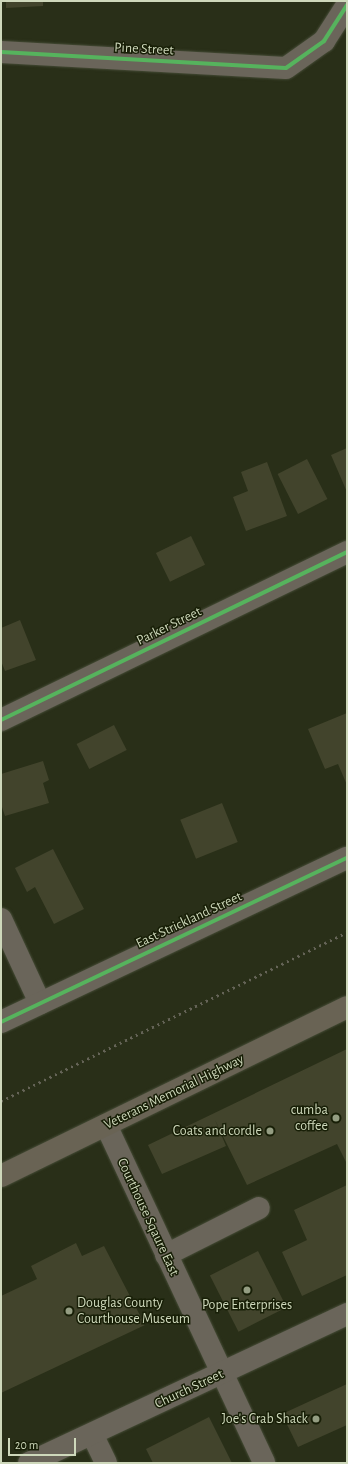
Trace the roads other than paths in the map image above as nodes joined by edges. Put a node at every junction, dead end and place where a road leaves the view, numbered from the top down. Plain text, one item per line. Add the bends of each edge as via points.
1 (347, 6) edge
2 (1, 52) edge
3 (347, 552) edge
4 (1, 720) edge
5 (347, 858) edge
6 (1, 919) edge
7 (40, 1003) junction
8 (347, 1007) edge
9 (1, 1022) edge
10 (106, 1125) junction
11 (1, 1176) edge
12 (259, 1208) dead end
13 (166, 1255) junction
14 (347, 1314) edge
15 (220, 1375) junction
16 (92, 1434) junction
17 (30, 1463) edge
18 (106, 1463) edge
19 (264, 1463) edge

1 - 2 street, Pine Street via 324,40 286,68
3 - 4 street, Parker Street
5 - 7 street, East Strickland Street
6 - 7 street
7 - 9 street, East Strickland Street
8 - 10 main road, Veterans Memorial Highway
10 - 11 main road, Veterans Memorial Highway
10 - 13 street, Courthouse Sqaure East
12 - 13 street
13 - 15 street, Courthouse Sqaure East
14 - 15 street, Church Street
15 - 16 street, Church Street
15 - 19 street, Courthouse Sqaure East
16 - 17 street, Church Street
16 - 18 street

